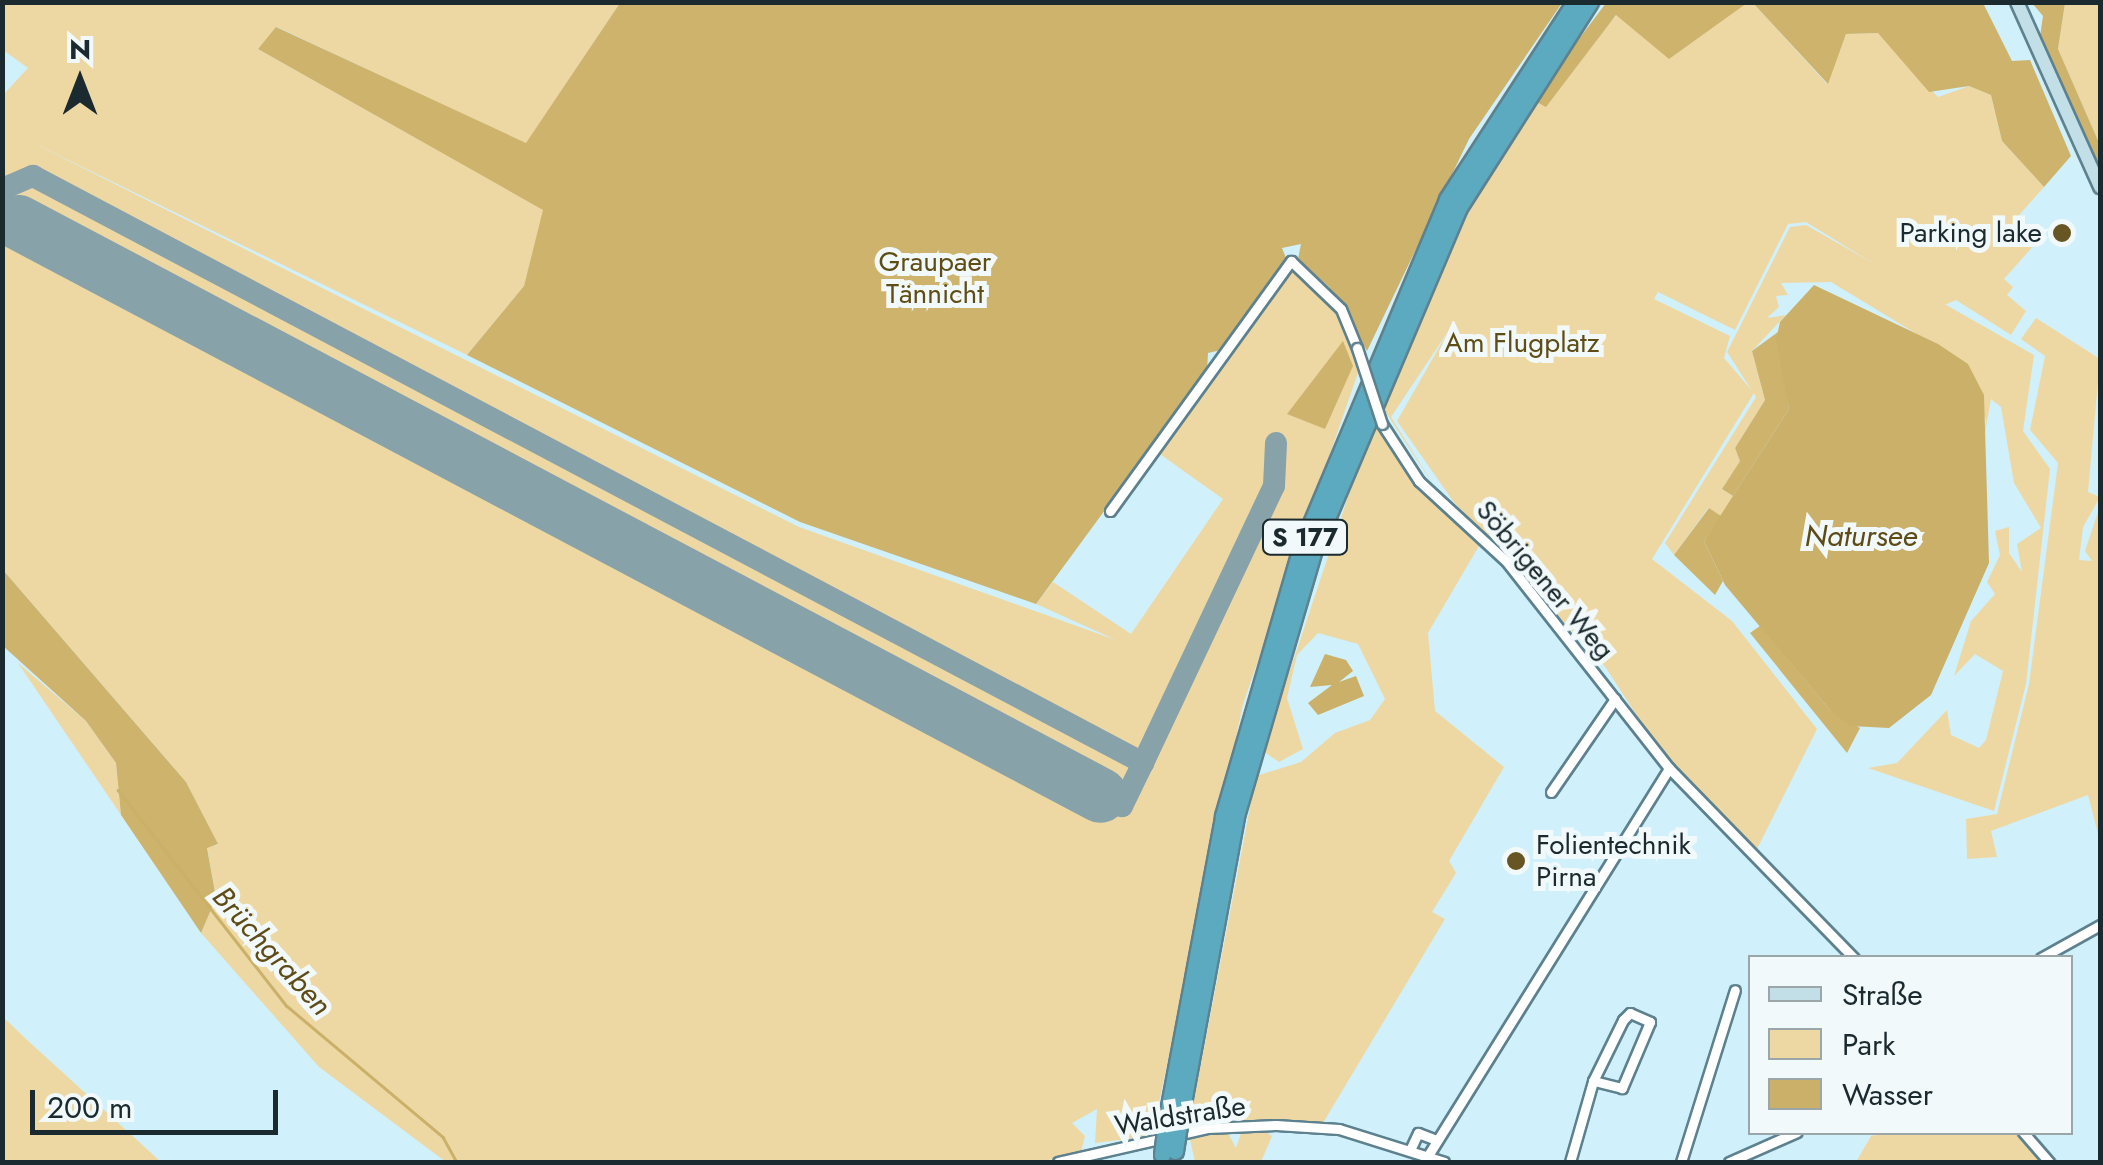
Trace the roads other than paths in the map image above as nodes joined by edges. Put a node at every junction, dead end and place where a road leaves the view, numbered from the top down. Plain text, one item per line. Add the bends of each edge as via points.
1 (1575, 2) edge
2 (1590, 2) edge
3 (2016, 2) edge
4 (2100, 186) edge
5 (1110, 511) dead end
6 (1616, 699) junction
7 (1669, 768) junction
8 (1551, 792) dead end
9 (2100, 925) edge
10 (1851, 955) edge
11 (2046, 955) edge
12 (1736, 990) dead end
13 (1594, 1081) junction
14 (1173, 1120) junction
15 (1789, 1135) edge
16 (2026, 1135) edge
17 (1436, 1140) junction
18 (1410, 1150) junction
19 (1168, 1158) edge
20 (1425, 1159) edge
21 (1058, 1162) edge
22 (1444, 1162) edge
23 (1570, 1162) edge
24 (1681, 1162) edge
25 (1729, 1162) edge
26 (2049, 1162) edge

1 - 14 highway, S 177 via 1447,199 1320,496 1223,816
2 - 14 highway, S 177 via 1458,209 1314,549 1236,816
3 - 4 main road
5 - 6 street, Söbrigener Weg, bridge via 1291,261 1340,309 1382,424 1407,467 1485,536
6 - 7 street, Söbrigener Weg
6 - 8 street
7 - 10 street, Söbrigener Weg
7 - 17 street
9 - 11 street
12 - 24 street
13 - 13 street via 1627,1014 1650,1022 1622,1088
13 - 23 street
14 - 19 highway, S 177, bridge
15 - 25 street
16 - 26 street
17 - 18 street via 1418,1133
17 - 20 street
18 - 20 street, Waldstraße
18 - 21 street, Waldstraße via 1322,1126 1238,1126
20 - 22 street, Waldstraße

